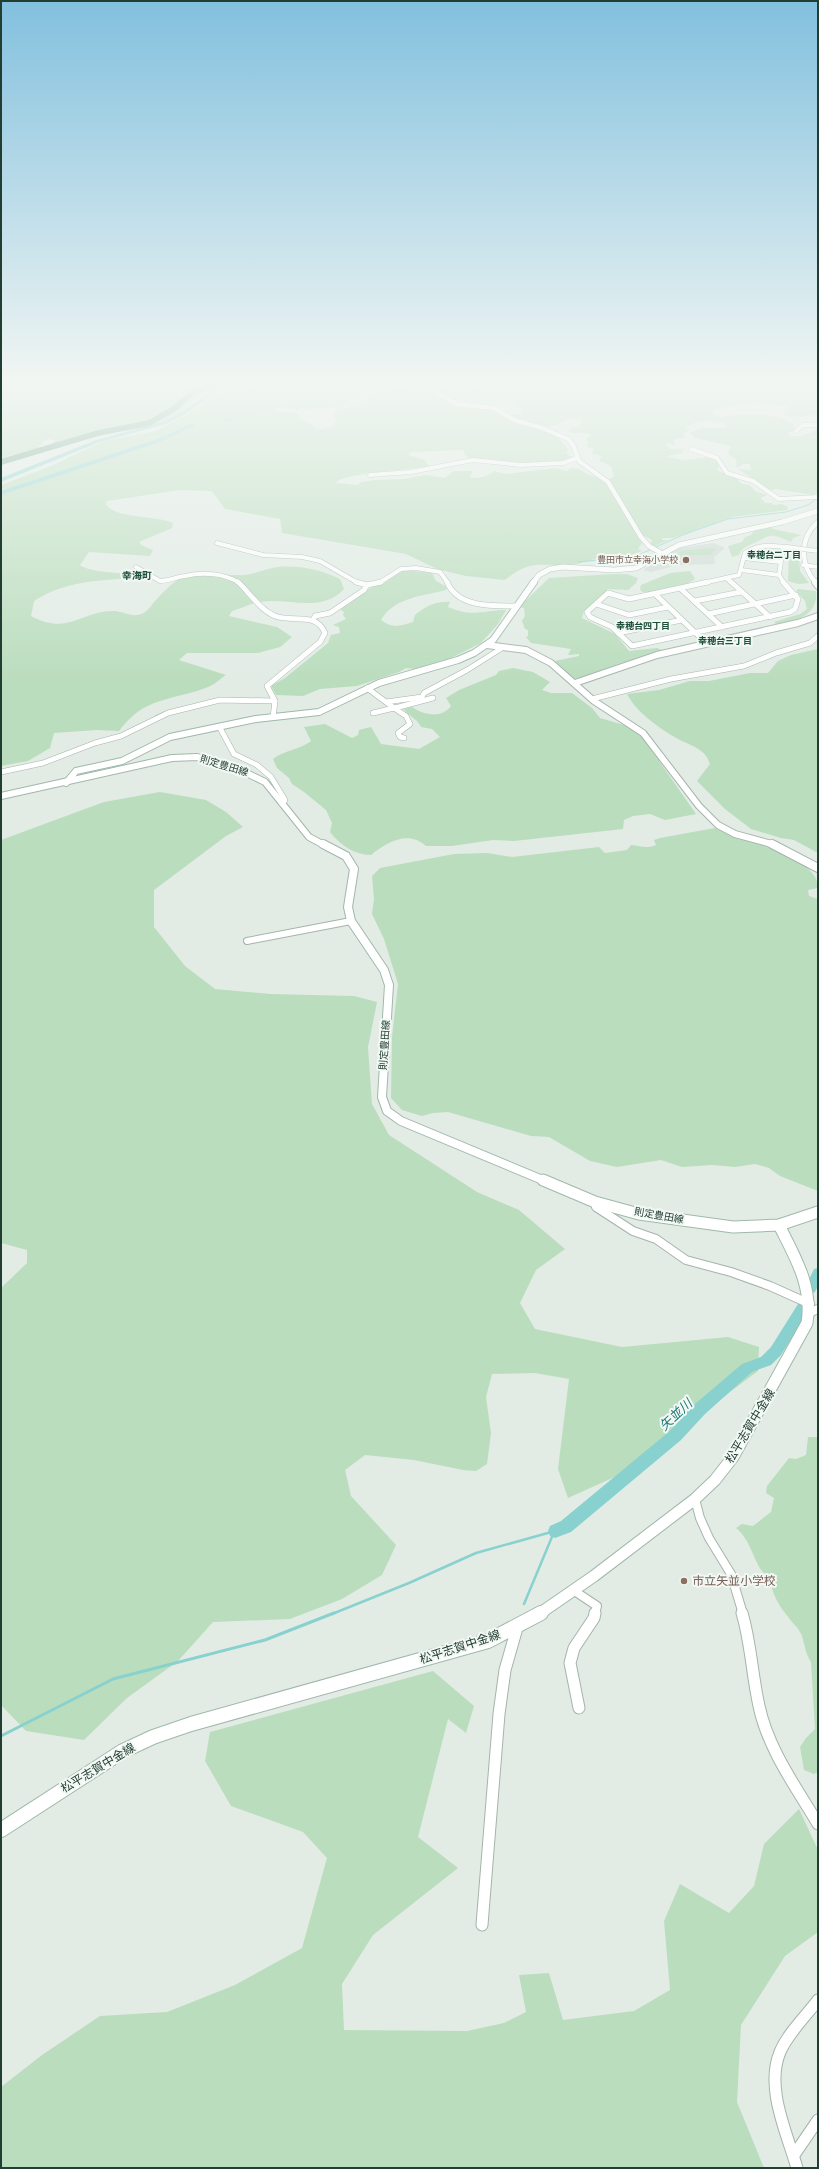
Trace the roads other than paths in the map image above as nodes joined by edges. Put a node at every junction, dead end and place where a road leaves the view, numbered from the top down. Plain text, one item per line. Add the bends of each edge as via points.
1 (605, 481) edge
2 (747, 481) edge
3 (817, 497) edge
4 (818, 511) edge
5 (818, 522) edge
6 (217, 544) dead end
7 (785, 547) junction
8 (818, 551) edge
9 (659, 552) junction
10 (744, 558) junction
11 (780, 562) junction
12 (804, 565) junction
13 (136, 567) dead end
14 (818, 567) edge
15 (741, 570) junction
16 (779, 575) junction
17 (727, 579) junction
18 (367, 585) junction
19 (817, 585) edge
20 (681, 589) junction
21 (741, 592) junction
22 (655, 594) junction
23 (796, 595) junction
24 (695, 601) junction
25 (596, 604) junction
26 (756, 604) junction
27 (516, 606) junction
28 (668, 607) junction
29 (708, 614) junction
30 (818, 616) edge
31 (770, 617) junction
32 (313, 620) junction
33 (682, 620) junction
34 (722, 627) junction
35 (618, 633) junction
36 (696, 633) junction
37 (818, 636) edge
38 (706, 643) junction
39 (487, 644) junction
40 (502, 648) junction
41 (575, 683) junction
42 (367, 688) junction
43 (433, 698) dead end
44 (592, 698) junction
45 (275, 701) junction
46 (386, 702) junction
47 (394, 708) junction
48 (373, 713) dead end
49 (273, 717) junction
50 (220, 728) junction
51 (404, 738) dead end
52 (1, 772) edge
53 (66, 783) junction
54 (1, 796) edge
55 (282, 804) junction
56 (818, 868) edge
57 (351, 921) junction
58 (248, 941) dead end
59 (595, 1202) junction
60 (818, 1212) edge
61 (779, 1225) junction
62 (813, 1308) edge
63 (695, 1500) junction
64 (572, 1590) junction
65 (517, 1628) junction
66 (579, 1708) dead end
67 (818, 1824) edge
68 (1, 1830) edge
69 (482, 1925) dead end
70 (818, 2000) edge
71 (818, 2120) edge
72 (794, 2155) junction
73 (797, 2168) edge

1 - 9 street via 611,486 641,537
2 - 3 street via 756,483 779,500 807,495
4 - 9 main road via 782,522 678,545
5 - 12 street via 809,530
6 - 18 street via 263,555 302,557 320,561 359,584
7 - 8 street, bridge
7 - 10 street via 761,544 747,551
7 - 11 street
9 - 27 main road via 643,566 625,570 563,567 550,569 539,575
10 - 11 street
10 - 15 street
11 - 16 street
12 - 14 street
12 - 19 street
13 - 32 street via 160,581 188,575 230,577 275,615
15 - 16 street
15 - 17 street via 739,575
16 - 23 street
17 - 20 street
17 - 21 street
18 - 27 street via 382,583 399,569 420,568 441,572 452,591 475,603 490,607
18 - 32 street via 364,590 330,613 315,616
20 - 22 street
20 - 24 street
21 - 24 street
21 - 26 street
22 - 25 street via 628,600 608,593
22 - 28 street
23 - 26 street
23 - 31 street via 798,600 795,609
24 - 29 street
25 - 28 street via 629,615
25 - 35 street via 587,612 588,616 608,625
26 - 29 street
26 - 31 street
27 - 39 main road via 496,636
28 - 33 street
29 - 34 street
30 - 38 street via 798,623
31 - 34 street
32 - 45 street via 324,628 324,636 267,686
33 - 35 street
33 - 36 street
34 - 36 street
35 - 36 street via 632,646
36 - 38 street
37 - 44 street via 810,643 744,666 679,677
38 - 41 street via 657,654
39 - 40 street
39 - 42 main road via 458,660 388,679
40 - 41 street via 531,652
40 - 46 street via 422,696
41 - 44 street
42 - 46 street
42 - 49 main road via 319,712
43 - 47 street
44 - 56 street via 601,707 648,736 674,774 709,818 719,826 790,852
45 - 49 street
45 - 52 street via 217,700 164,714 121,736 43,763
46 - 47 street
47 - 48 street
47 - 51 street via 410,722 398,734
49 - 50 main road
50 - 53 main road via 162,740 122,761 76,771
50 - 55 street via 234,754 257,765 271,776 284,796
53 - 54 main road, 則定豊田線
53 - 55 main road, 則定豊田線 via 165,759 197,757 256,777 265,782
55 - 57 main road, 則定豊田線 via 309,837 346,856 350,861 354,868 348,907
57 - 58 street
57 - 59 main road, 則定豊田線 via 384,970 389,985 382,1091 387,1111 415,1128
59 - 61 main road, 則定豊田線 via 639,1214 697,1223 732,1227
59 - 62 street via 596,1207 616,1221 633,1231 656,1239 686,1260 770,1286
60 - 61 main road, 則定豊田線
61 - 62 main road via 805,1281
62 - 63 main road, 松平志賀中金線 via 787,1363 733,1457
63 - 64 main road, 松平志賀中金線
63 - 67 street via 709,1538 731,1574 748,1632 759,1707 767,1731 777,1756
64 - 65 main road, 松平志賀中金線
64 - 66 street via 597,1606 594,1618 574,1648 570,1663
65 - 68 main road, 松平志賀中金線 via 488,1641 191,1724 153,1737 123,1751
65 - 69 street via 505,1670 499,1714
70 - 72 street via 781,2051 775,2077 777,2095
71 - 72 street
72 - 73 street

